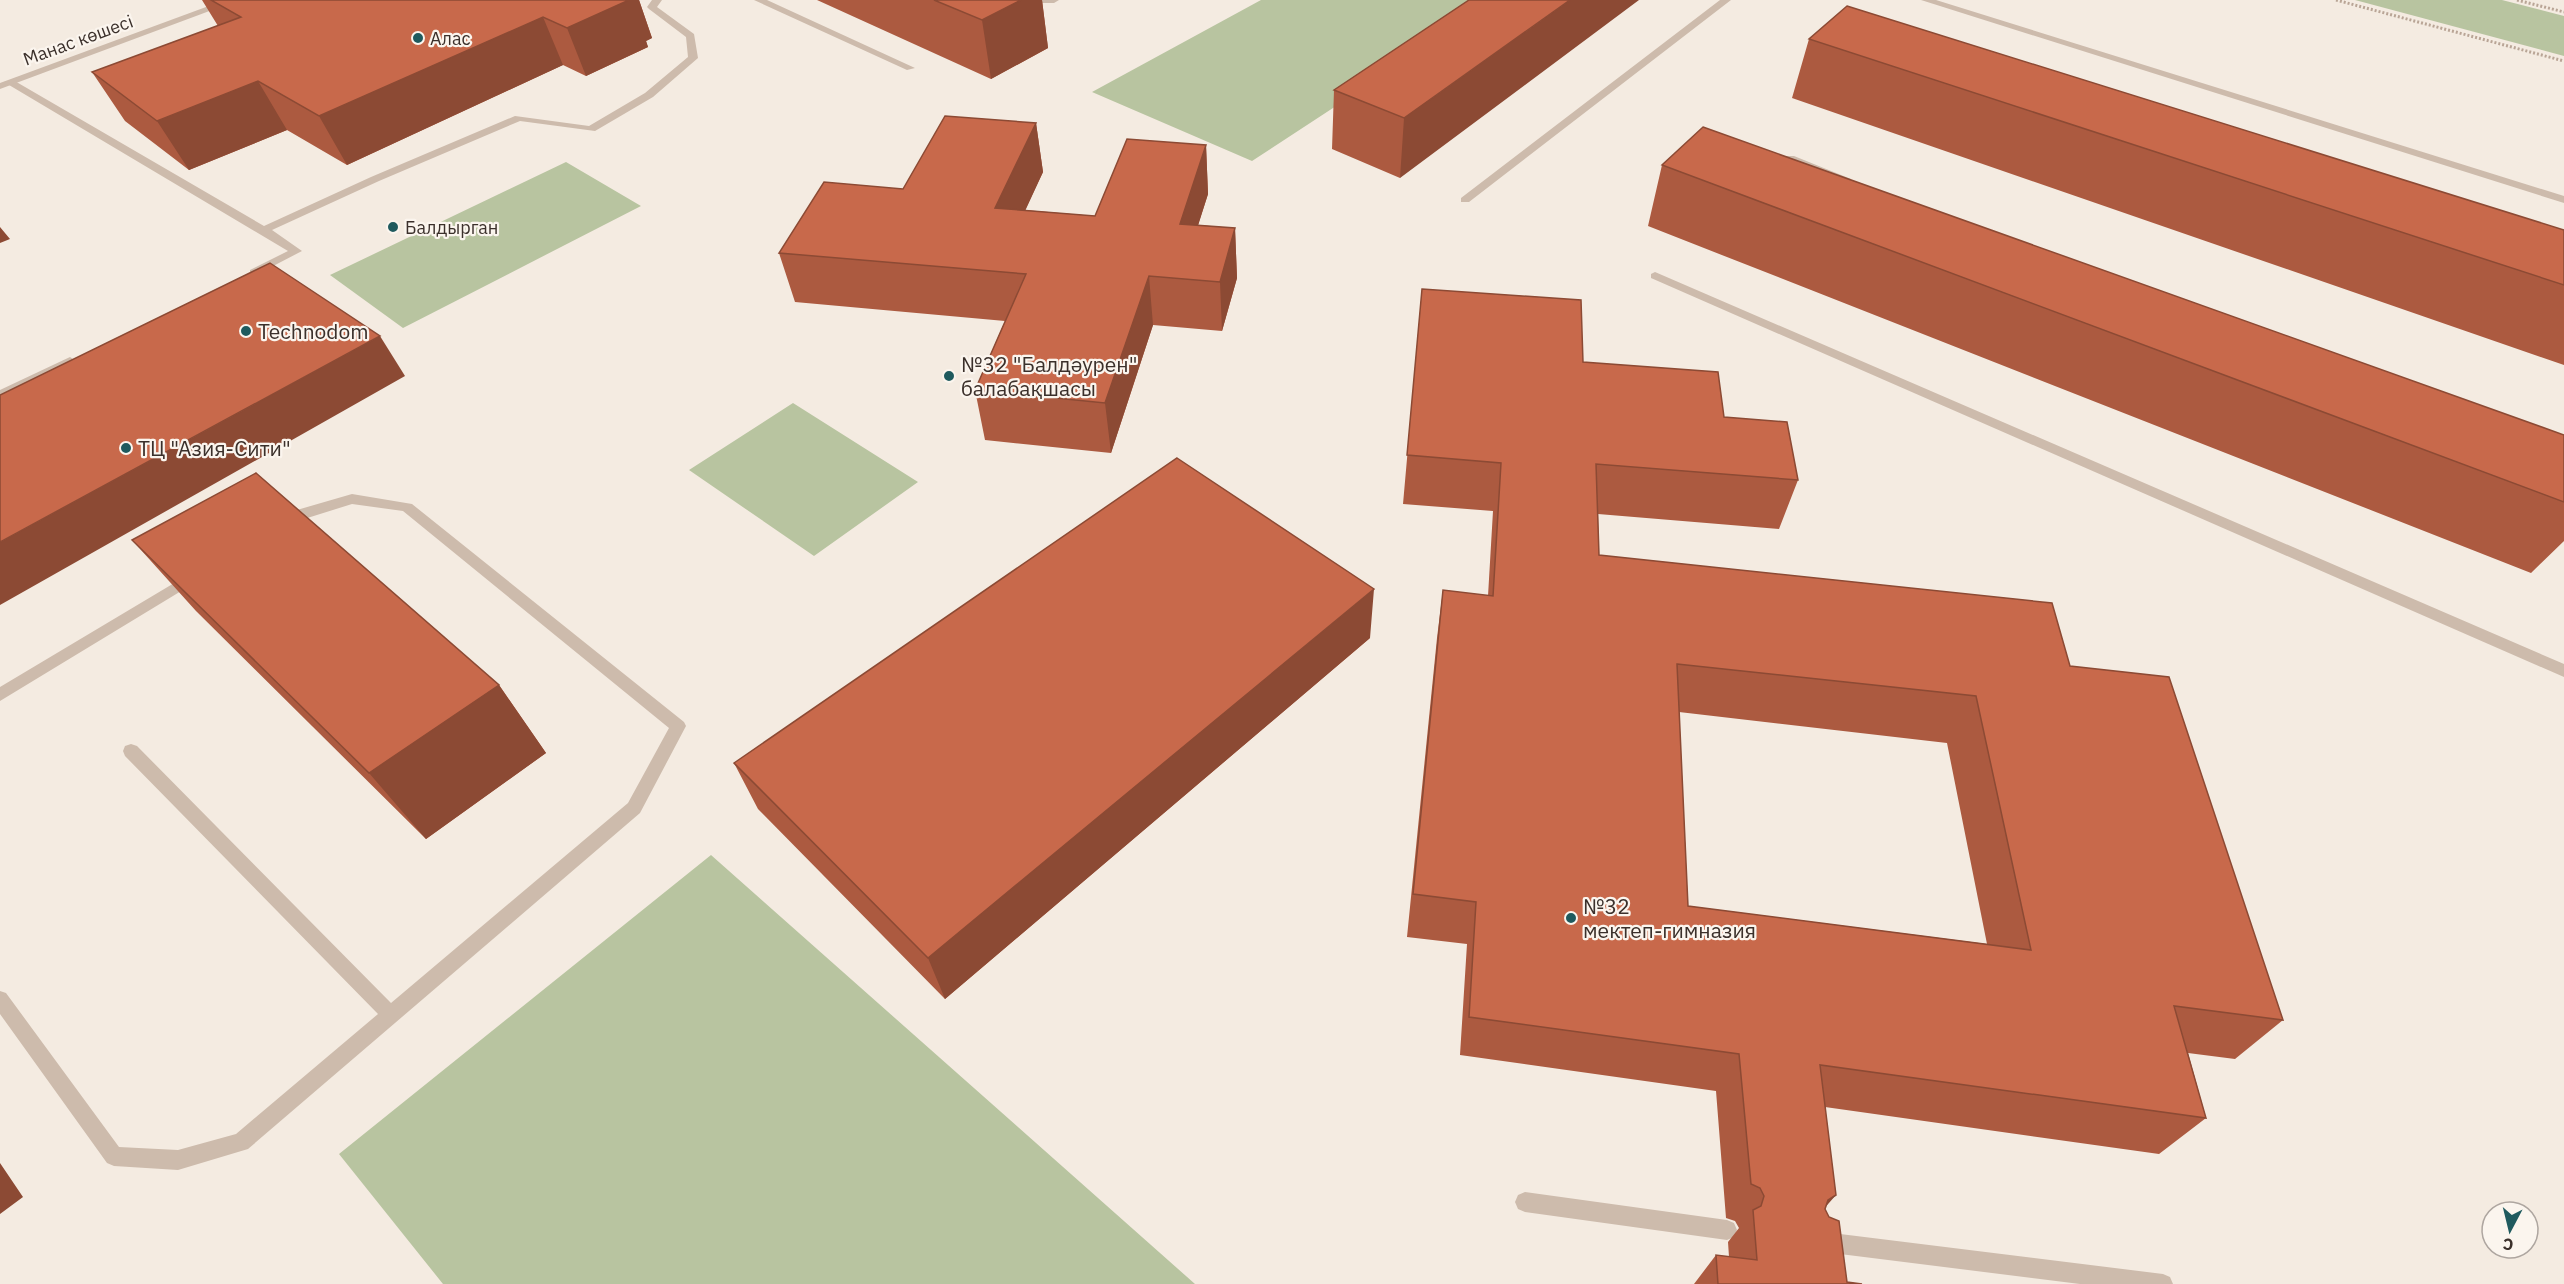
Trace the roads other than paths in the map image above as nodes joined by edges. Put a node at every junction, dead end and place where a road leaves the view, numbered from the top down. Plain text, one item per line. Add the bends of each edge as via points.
1 (234, 0) edge
2 (657, 0) edge
3 (759, 0) edge
4 (1016, 0) edge
5 (1054, 0) edge
6 (1726, 0) edge
7 (1926, 0) edge
8 (910, 68) dead end
9 (4, 84) edge
10 (1790, 158) edge
11 (1857, 183) edge
12 (1465, 200) dead end
13 (2564, 200) edge
14 (264, 230) junction
15 (1655, 276) dead end
16 (243, 277) edge
17 (85, 354) edge
18 (0, 395) edge
19 (274, 527) edge
20 (203, 571) edge
21 (2564, 671) edge
22 (0, 695) edge
23 (131, 751) dead end
24 (0, 999) edge
25 (391, 1015) junction
26 (1526, 1202) dead end
27 (1727, 1230) dead end
28 (1808, 1240) edge
29 (2163, 1284) edge

1 - 9 street, Манас көшесі
2 - 14 street via 652,6 691,36 693,58 649,95 591,129 519,118
3 - 8 street
4 - 5 street
6 - 12 street
7 - 13 street
9 - 14 street
10 - 11 street
14 - 16 street via 296,252
15 - 21 street
17 - 18 street
19 - 25 street via 295,515 352,499 407,507 678,726 634,808
20 - 22 street
23 - 25 street
24 - 25 street via 114,1156 178,1160 242,1142
26 - 27 street
28 - 29 street

